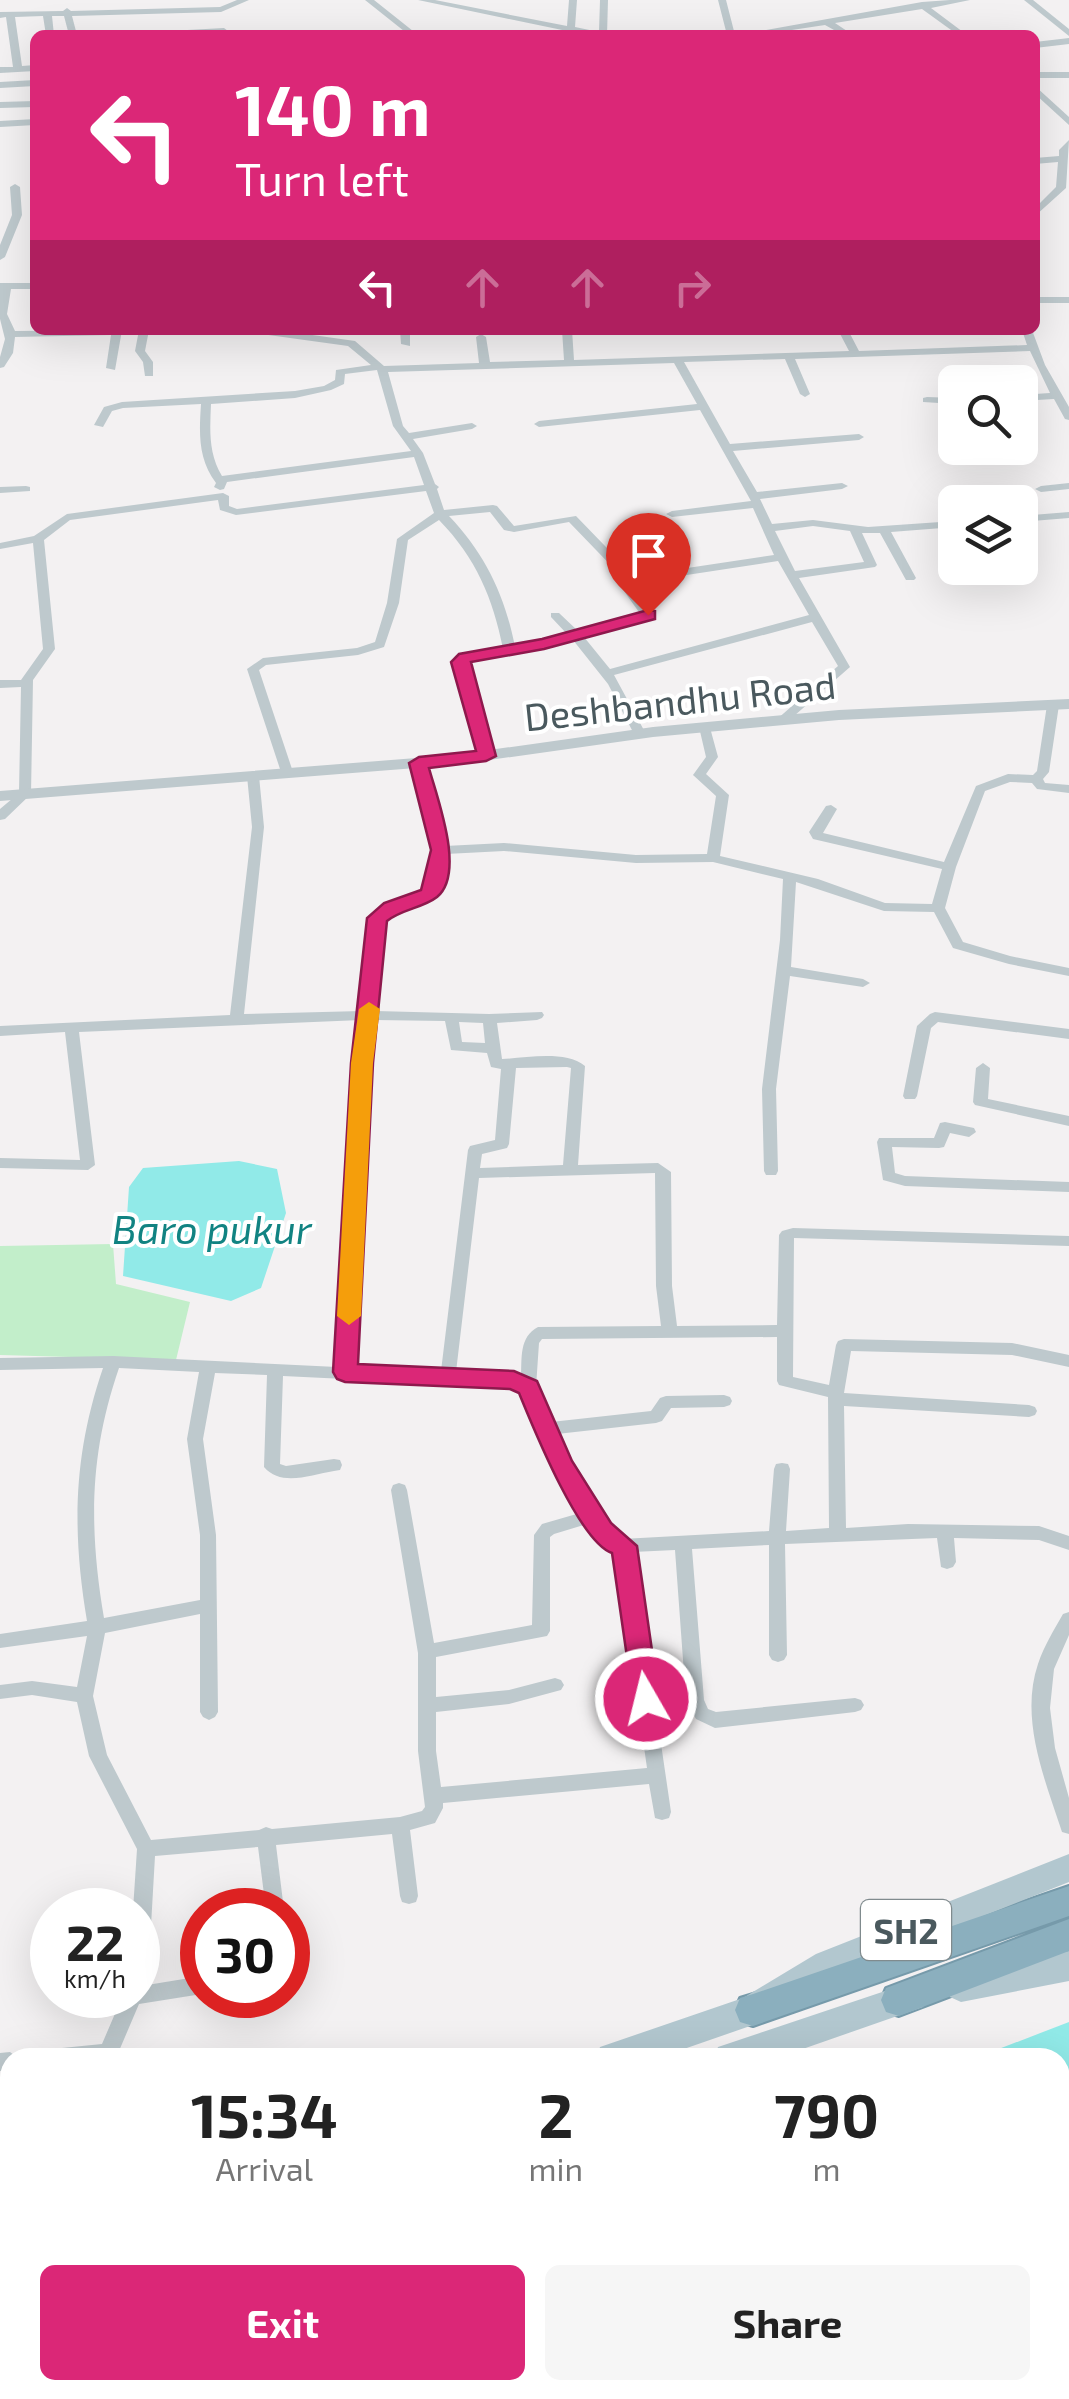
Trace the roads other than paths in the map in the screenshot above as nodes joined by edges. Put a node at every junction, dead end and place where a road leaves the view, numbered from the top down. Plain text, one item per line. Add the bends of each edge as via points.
1 (60, 0) edge
2 (146, 0) edge
3 (245, 0) edge
4 (369, 0) edge
5 (422, 0) edge
6 (573, 0) edge
7 (604, 0) edge
8 (722, 0) edge
9 (860, 0) edge
10 (966, 0) edge
11 (1028, 0) edge
12 (516, 1) edge
13 (233, 2) edge
14 (943, 2) edge
15 (906, 4) edge
16 (922, 6) junction
17 (221, 9) junction
18 (64, 11) junction
19 (47, 12) junction
20 (152, 12) junction
21 (870, 13) junction
22 (5, 15) edge
23 (512, 16) junction
24 (823, 21) junction
25 (49, 30) edge
26 (71, 30) edge
27 (224, 30) edge
28 (408, 30) edge
29 (568, 30) edge
30 (572, 30) edge
31 (603, 30) edge
32 (730, 30) edge
33 (771, 30) edge
34 (844, 30) edge
35 (956, 30) edge
36 (1069, 37) edge
37 (1040, 44) edge
38 (18, 68) junction
39 (30, 68) edge
40 (0, 70) edge
41 (1040, 75) edge
42 (1069, 75) edge
43 (30, 82) edge
44 (0, 85) edge
45 (1040, 94) edge
46 (30, 104) edge
47 (0, 106) edge
48 (30, 122) edge
49 (1069, 122) edge
50 (0, 124) edge
51 (1069, 143) edge
52 (1066, 158) edge
53 (1040, 161) edge
54 (15, 187) dead end
55 (1065, 188) edge
56 (1040, 208) edge
57 (0, 257) edge
58 (3, 286) edge
59 (30, 286) edge
60 (1040, 300) edge
61 (1069, 300) edge
62 (77, 335) edge
63 (116, 335) edge
64 (143, 335) edge
65 (344, 335) edge
66 (406, 335) edge
67 (567, 335) edge
68 (846, 335) edge
69 (1028, 335) edge
70 (481, 337) dead end
71 (7, 342) edge
72 (406, 344) dead end
73 (1032, 348) junction
74 (856, 356) junction
75 (790, 358) junction
76 (678, 361) junction
77 (570, 363) junction
78 (0, 364) edge
79 (485, 365) junction
80 (111, 368) dead end
81 (380, 368) junction
82 (149, 374) dead end
83 (804, 394) dead end
84 (927, 400) dead end
85 (938, 400) edge
86 (206, 401) junction
87 (1061, 402) edge
88 (702, 407) junction
89 (1069, 417) edge
90 (540, 424) dead end
91 (99, 425) dead end
92 (472, 426) dead end
93 (859, 436) dead end
94 (405, 437) junction
95 (725, 448) junction
96 (418, 452) junction
97 (220, 481) junction
98 (842, 486) dead end
99 (1069, 486) edge
100 (433, 487) junction
101 (1041, 489) dead end
102 (0, 490) edge
103 (26, 490) dead end
104 (222, 496) junction
105 (755, 500) junction
106 (440, 514) junction
107 (672, 514) dead end
108 (1069, 515) edge
109 (1038, 518) edge
110 (938, 525) edge
111 (768, 528) junction
112 (884, 529) junction
113 (855, 530) junction
114 (38, 540) junction
115 (0, 546) edge
116 (781, 557) junction
117 (791, 575) junction
118 (910, 578) dead end
119 (631, 580) junction
120 (555, 615) dead end
121 (816, 618) junction
122 (578, 636) junction
123 (510, 652) junction
124 (610, 674) junction
125 (27, 683) junction
126 (0, 684) edge
127 (1061, 705) edge
128 (782, 720) junction
129 (704, 727) junction
130 (640, 734) junction
131 (486, 756) junction
132 (419, 763) junction
133 (287, 772) junction
134 (253, 776) junction
135 (1036, 779) junction
136 (1069, 789) edge
137 (25, 794) junction
138 (0, 796) edge
139 (831, 809) dead end
140 (0, 816) edge
141 (441, 850) junction
142 (713, 858) junction
143 (950, 867) junction
144 (789, 878) junction
145 (938, 908) junction
146 (782, 970) junction
147 (1069, 972) edge
148 (862, 983) dead end
149 (369, 1014) junction
150 (538, 1015) dead end
151 (451, 1017) junction
152 (236, 1018) junction
153 (489, 1019) junction
154 (71, 1026) junction
155 (0, 1030) edge
156 (1069, 1034) edge
157 (493, 1048) junction
158 (508, 1064) junction
159 (984, 1068) dead end
160 (910, 1096) dead end
161 (1069, 1121) edge
162 (969, 1132) dead end
163 (0, 1163) edge
164 (570, 1170) junction
165 (771, 1171) dead end
166 (472, 1173) junction
167 (1069, 1187) edge
168 (1069, 1242) edge
169 (785, 1331) junction
170 (670, 1332) junction
171 (1069, 1361) edge
172 (113, 1362) junction
173 (0, 1364) edge
174 (208, 1367) junction
175 (274, 1370) junction
176 (345, 1372) junction
177 (448, 1376) junction
178 (528, 1388) junction
179 (836, 1396) junction
180 (724, 1401) dead end
181 (1029, 1411) dead end
182 (546, 1429) junction
183 (334, 1465) dead end
184 (782, 1469) dead end
185 (399, 1490) dead end
186 (593, 1516) junction
187 (944, 1532) junction
188 (838, 1536) junction
189 (777, 1538) junction
190 (683, 1541) junction
191 (1069, 1543) edge
192 (624, 1546) junction
193 (947, 1562) dead end
194 (209, 1605) junction
195 (1069, 1619) edge
196 (97, 1627) junction
197 (0, 1641) edge
198 (427, 1651) junction
199 (778, 1654) dead end
200 (555, 1685) dead end
201 (0, 1692) edge
202 (84, 1696) junction
203 (428, 1705) junction
204 (855, 1705) dead end
205 (210, 1712) dead end
206 (657, 1775) junction
207 (431, 1796) junction
208 (662, 1812) dead end
209 (400, 1825) junction
210 (1069, 1826) edge
211 (266, 1835) junction
212 (146, 1850) junction
213 (1069, 1868) edge
214 (144, 1888) edge
215 (272, 1888) edge
216 (408, 1896) dead end
217 (1069, 1901) edge
218 (1069, 1935) edge
219 (1069, 1966) edge
220 (899, 2000) junction
221 (753, 2010) junction
222 (123, 2018) edge
223 (109, 2048) edge
224 (641, 2048) edge
225 (759, 2048) edge

1 - 18 street
2 - 20 street
3 - 13 street
4 - 28 street
5 - 23 street
6 - 30 street
7 - 31 street
8 - 32 street
9 - 21 street
10 - 14 street
11 - 36 street
12 - 23 street
13 - 17 street
14 - 16 street
15 - 16 street
15 - 21 street
16 - 35 street
17 - 20 street
17 - 27 street
18 - 19 street
18 - 20 street
18 - 26 street
19 - 22 street
19 - 25 street
21 - 24 street
22 - 38 street
23 - 29 street
24 - 33 street
24 - 34 street
36 - 37 street
38 - 39 street
38 - 40 street
41 - 42 street
43 - 44 street
45 - 49 street
46 - 47 street
48 - 50 street
51 - 52 street
52 - 53 street
52 - 55 street
54 - 57 street via 17,215
55 - 56 street
58 - 59 street
58 - 71 street
60 - 61 street
62 - 71 street
63 - 80 street
64 - 82 street via 140,351
65 - 81 street
66 - 72 street
67 - 77 street
68 - 74 street
69 - 73 street
70 - 79 street
71 - 78 street
73 - 74 street
73 - 87 street
74 - 75 street
75 - 76 street
75 - 83 street
76 - 77 street
76 - 88 street
77 - 79 street
79 - 81 street
81 - 86 street via 340,372 336,385 314,391
81 - 94 street
84 - 85 street
86 - 91 street via 122,406 108,410
86 - 97 street via 205,452
87 - 89 street
88 - 90 street
88 - 95 street
92 - 94 street
93 - 95 street
94 - 96 street
95 - 105 street
96 - 97 street
96 - 100 street
97 - 104 street
98 - 105 street
99 - 101 street
100 - 104 street via 236,512 224,508
100 - 106 street
102 - 103 street
104 - 114 street via 67,518
105 - 107 street
105 - 111 street
106 - 119 street via 489,507 514,529 572,518
106 - 123 street via 480,559 501,601
106 - 133 street via 404,539 380,644 253,669
108 - 109 street
110 - 112 street
111 - 113 street via 814,523
111 - 116 street
112 - 113 street
112 - 118 street
113 - 117 street via 871,565
114 - 115 street
114 - 125 street via 50,648
116 - 117 street
116 - 119 street
117 - 121 street
119 - 122 street via 627,590 647,618
120 - 122 street
121 - 124 street
121 - 128 street via 844,667
122 - 123 street
122 - 124 street
123 - 131 street via 460,662
124 - 130 street
125 - 126 street
125 - 137 street
127 - 128 street, Deshbandhu Road
127 - 135 street
128 - 129 street, Deshbandhu Road
129 - 130 street, Deshbandhu Road
129 - 142 street via 712,757 699,775 723,795
130 - 131 street, Deshbandhu Road
131 - 132 street, Deshbandhu Road
132 - 133 street, Deshbandhu Road
132 - 141 street
133 - 134 street, Deshbandhu Road
134 - 137 street, Deshbandhu Road
134 - 152 street via 258,826
135 - 136 street via 1041,786
135 - 143 street via 1008,778 980,789
137 - 138 street, Deshbandhu Road
137 - 140 street
139 - 143 street via 818,836
141 - 142 street
141 - 149 street via 428,895 377,918
142 - 144 street
143 - 145 street
144 - 145 street via 884,907
144 - 146 street
145 - 147 street via 958,945
146 - 148 street
146 - 165 street via 769,1089
149 - 151 street
149 - 152 street
149 - 176 street
150 - 153 street
151 - 153 street
151 - 157 street via 456,1047
152 - 154 street
153 - 157 street
154 - 155 street
154 - 163 street via 88,1165
156 - 160 street via 934,1017 924,1026
157 - 158 street via 494,1062
158 - 164 street via 578,1066
158 - 166 street via 502,1144 475,1150
159 - 161 street via 980,1102
162 - 167 street via 945,1127 939,1143 884,1142 888,1176
164 - 166 street
164 - 170 street via 664,1172
166 - 177 street
168 - 169 street via 793,1233 786,1243
169 - 170 street
169 - 179 street via 785,1381
170 - 178 street via 538,1333 531,1342
171 - 179 street via 1012,1350 852,1343 841,1350
172 - 173 street
172 - 174 street
172 - 196 street via 84,1458 87,1564
174 - 175 street
174 - 194 street via 196,1439
175 - 176 street
175 - 183 street via 272,1466 284,1473
176 - 177 street
177 - 178 street via 514,1380
178 - 182 street
179 - 181 street
179 - 188 street
180 - 182 street via 666,1402 656,1417
182 - 186 street
184 - 189 street
185 - 198 street
186 - 192 street via 612,1543
186 - 198 street via 542,1535 541,1631
187 - 188 street
187 - 191 street via 1038,1533
187 - 193 street
188 - 189 street
189 - 190 street
189 - 199 street
190 - 192 street
190 - 204 street via 695,1701 702,1714 715,1720
192 - 206 street
194 - 196 street
194 - 205 street
195 - 210 street via 1050,1653 1042,1694 1042,1723
196 - 197 street
196 - 202 street
198 - 203 street
200 - 203 street
201 - 202 street via 32,1688
202 - 212 street via 98,1756
203 - 207 street
206 - 207 street
206 - 208 street
207 - 209 street via 433,1814
209 - 211 street
209 - 216 street
211 - 212 street
211 - 215 street
212 - 214 street
213 - 221 main road, SH2 via 827,1964
217 - 221 highway
218 - 220 highway
219 - 220 main road, SH2
220 - 225 main road, SH2
221 - 224 main road, SH2
222 - 223 street

